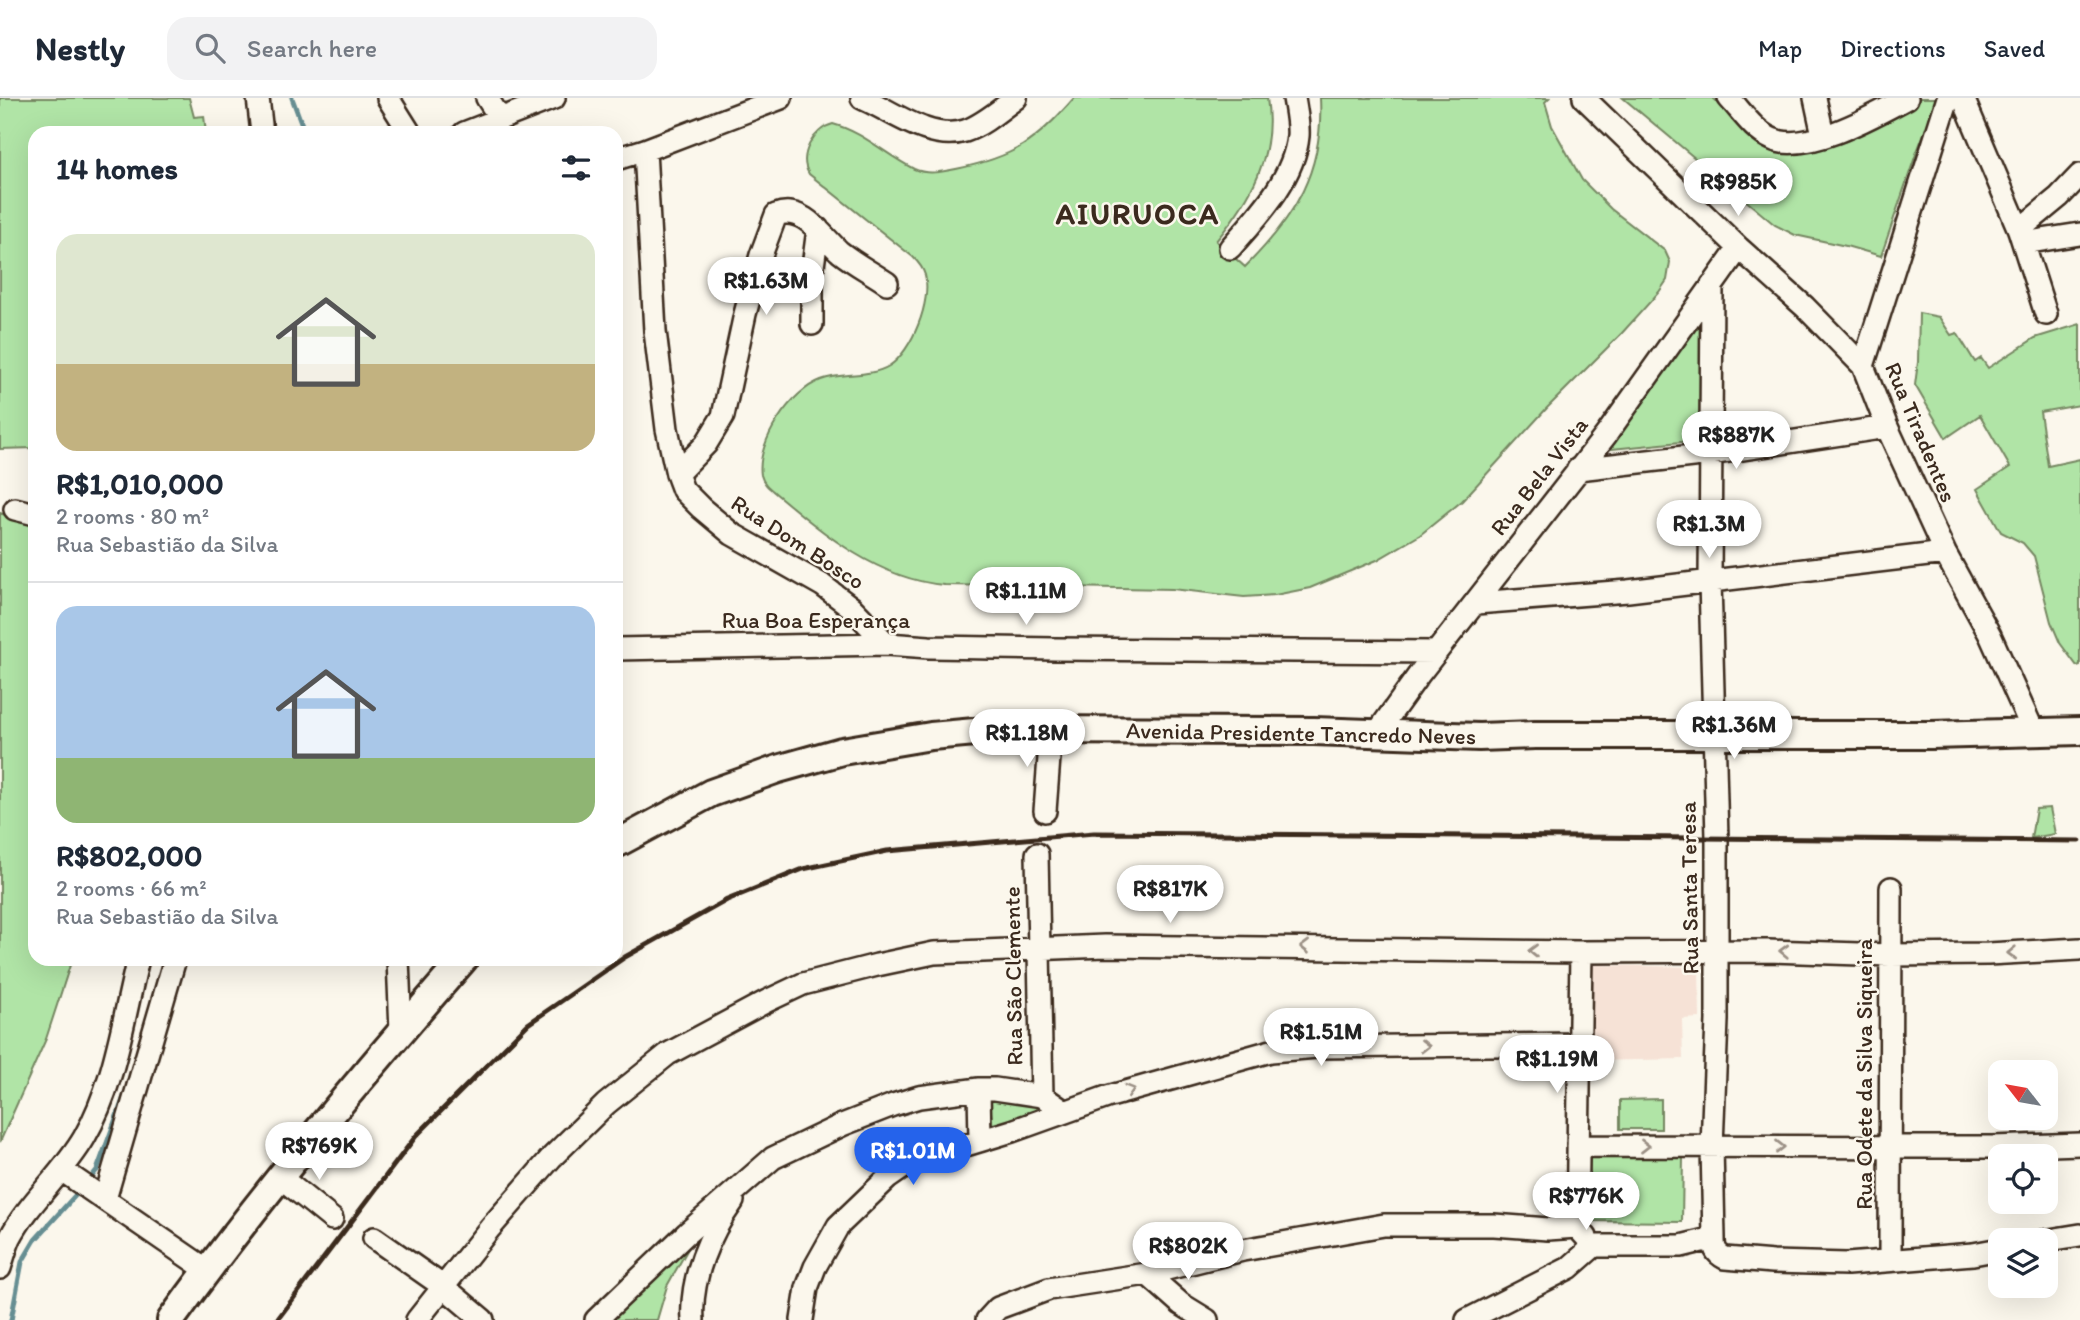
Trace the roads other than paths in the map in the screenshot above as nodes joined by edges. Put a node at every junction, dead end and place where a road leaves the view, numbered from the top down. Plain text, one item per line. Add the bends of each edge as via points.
1 (258, 98) edge
2 (388, 98) edge
3 (487, 98) edge
4 (554, 98) edge
5 (780, 98) edge
6 (862, 98) edge
7 (1016, 98) edge
8 (1294, 98) edge
9 (1584, 98) edge
10 (1729, 98) edge
11 (1815, 98) edge
12 (1907, 98) edge
13 (1948, 98) edge
14 (1963, 98) edge
15 (500, 118) junction
16 (261, 126) edge
17 (406, 126) edge
18 (481, 126) edge
19 (1824, 135) junction
20 (645, 150) junction
21 (623, 157) edge
22 (2080, 175) edge
23 (818, 229) junction
24 (2080, 234) edge
25 (2021, 237) junction
26 (1230, 248) dead end
27 (1739, 248) junction
28 (887, 283) dead end
29 (1712, 285) junction
30 (2046, 314) dead end
31 (812, 324) dead end
32 (1863, 366) junction
33 (1887, 427) junction
34 (1710, 454) junction
35 (1578, 469) junction
36 (677, 474) junction
37 (1945, 553) junction
38 (1710, 581) junction
39 (1476, 603) junction
40 (887, 644) junction
41 (623, 649) edge
42 (1436, 652) junction
43 (1051, 731) junction
44 (2080, 731) edge
45 (1377, 733) junction
46 (2035, 733) junction
47 (1712, 735) junction
48 (1045, 811) dead end
49 (623, 840) edge
50 (1037, 854) dead end
51 (1891, 888) dead end
52 (2080, 949) edge
53 (1038, 950) junction
54 (1716, 950) junction
55 (1581, 951) junction
56 (1890, 955) junction
57 (136, 966) edge
58 (173, 966) edge
59 (398, 966) edge
60 (458, 966) edge
61 (401, 1031) junction
62 (1578, 1045) junction
63 (979, 1089) junction
64 (1042, 1096) junction
65 (1065, 1112) junction
66 (980, 1140) junction
67 (2080, 1144) edge
68 (1578, 1146) junction
69 (1712, 1146) junction
70 (1891, 1147) junction
71 (67, 1174) junction
72 (752, 1176) junction
73 (280, 1177) junction
74 (99, 1195) junction
75 (332, 1219) dead end
76 (1577, 1227) junction
77 (1548, 1229) junction
78 (2080, 1235) edge
79 (374, 1238) dead end
80 (2058, 1239) edge
81 (1594, 1246) junction
82 (1716, 1246) junction
83 (1988, 1251) edge
84 (1890, 1260) junction
85 (0, 1268) edge
86 (1569, 1268) junction
87 (206, 1270) junction
88 (1147, 1274) junction
89 (444, 1287) junction
90 (171, 1320) edge
91 (417, 1320) edge
92 (482, 1320) edge
93 (596, 1320) edge
94 (693, 1320) edge
95 (802, 1320) edge
96 (987, 1320) edge
97 (1207, 1320) edge
98 (1467, 1320) edge

1 - 16 street
2 - 17 street
3 - 15 street
4 - 15 street
5 - 20 street
6 - 7 street via 916,125 949,134 967,130
8 - 26 street via 1298,132 1291,163 1260,214
9 - 27 street
10 - 19 street via 1773,140 1798,142
11 - 19 street
12 - 19 street
13 - 32 street, Rua Tiradentes
14 - 25 street
15 - 18 street
20 - 21 street
20 - 36 street, Rua Dom Bosco via 655,331
22 - 25 street
23 - 28 street via 839,251
23 - 31 street via 811,274
23 - 36 street via 793,214 773,219 745,314 723,416 706,444
24 - 25 street
25 - 30 street
27 - 29 street, Rua Bela Vista
27 - 32 street
29 - 34 street, Rua Santa Teresa
29 - 35 street, Rua Bela Vista
32 - 33 street, Rua Tiradentes
33 - 34 street
33 - 37 street, Rua Tiradentes
34 - 35 street
34 - 38 street, Rua Santa Teresa
35 - 39 street, Rua Bela Vista
36 - 40 street, Rua Dom Bosco via 683,490 718,522 822,585
37 - 38 street
37 - 46 street, Rua Tiradentes via 1990,635
38 - 39 street
38 - 47 street, Rua Santa Teresa
39 - 42 street, Rua Bela Vista
40 - 41 street, Rua Boa Esperança
40 - 42 street, Rua Boa Esperança
42 - 45 street, Rua Bela Vista
43 - 45 street, Avenida Presidente Tancredo Neves
43 - 48 street
43 - 49 street, Avenida Presidente Tancredo Neves via 932,736 819,757 711,793
44 - 46 street, Avenida Presidente Tancredo Neves
45 - 47 street, Avenida Presidente Tancredo Neves
46 - 47 street, Avenida Presidente Tancredo Neves
47 - 54 street, Rua Santa Teresa
50 - 53 street, Rua São Clemente
51 - 56 street, Rua Odete da Silva Siqueira
52 -> 56 street
55 -> 53 street via 1105,946
53 - 64 street, Rua São Clemente
53 - 89 street via 934,953 803,984 668,1054 570,1138
54 - 55 street
56 -> 54 street
54 - 69 street, Rua Santa Teresa
55 - 62 street
56 - 70 street, Rua Odete da Silva Siqueira
57 - 71 street via 108,1081
58 - 74 street
59 - 61 street
60 - 61 street
61 - 73 street
65 -> 62 street via 1271,1051
62 - 68 street
63 - 64 street
63 - 66 street
63 - 72 street via 919,1097 868,1114 773,1158
64 - 65 street
65 - 66 street
66 - 95 street via 901,1169 861,1202 838,1226 815,1267
67 - 70 street
68 -> 69 street
68 - 76 street
69 -> 70 street
69 - 82 street, Rua Santa Teresa
70 - 84 street, Rua Odete da Silva Siqueira
71 - 74 street
71 - 85 street via 20,1221
72 - 93 street
72 - 94 street via 710,1240 695,1287
73 - 75 street
73 - 87 street
74 - 87 street
76 - 77 street
76 - 81 street
77 - 86 street via 1569,1244
77 - 88 street via 1384,1225 1243,1250
78 - 80 street
79 - 89 street
81 - 82 street
81 - 86 street
82 - 84 street via 1726,1258 1748,1260 1812,1264
83 - 84 street
86 - 98 street
87 - 90 street
88 - 96 street via 1049,1289 998,1308
88 - 97 street
89 - 91 street
89 - 92 street

